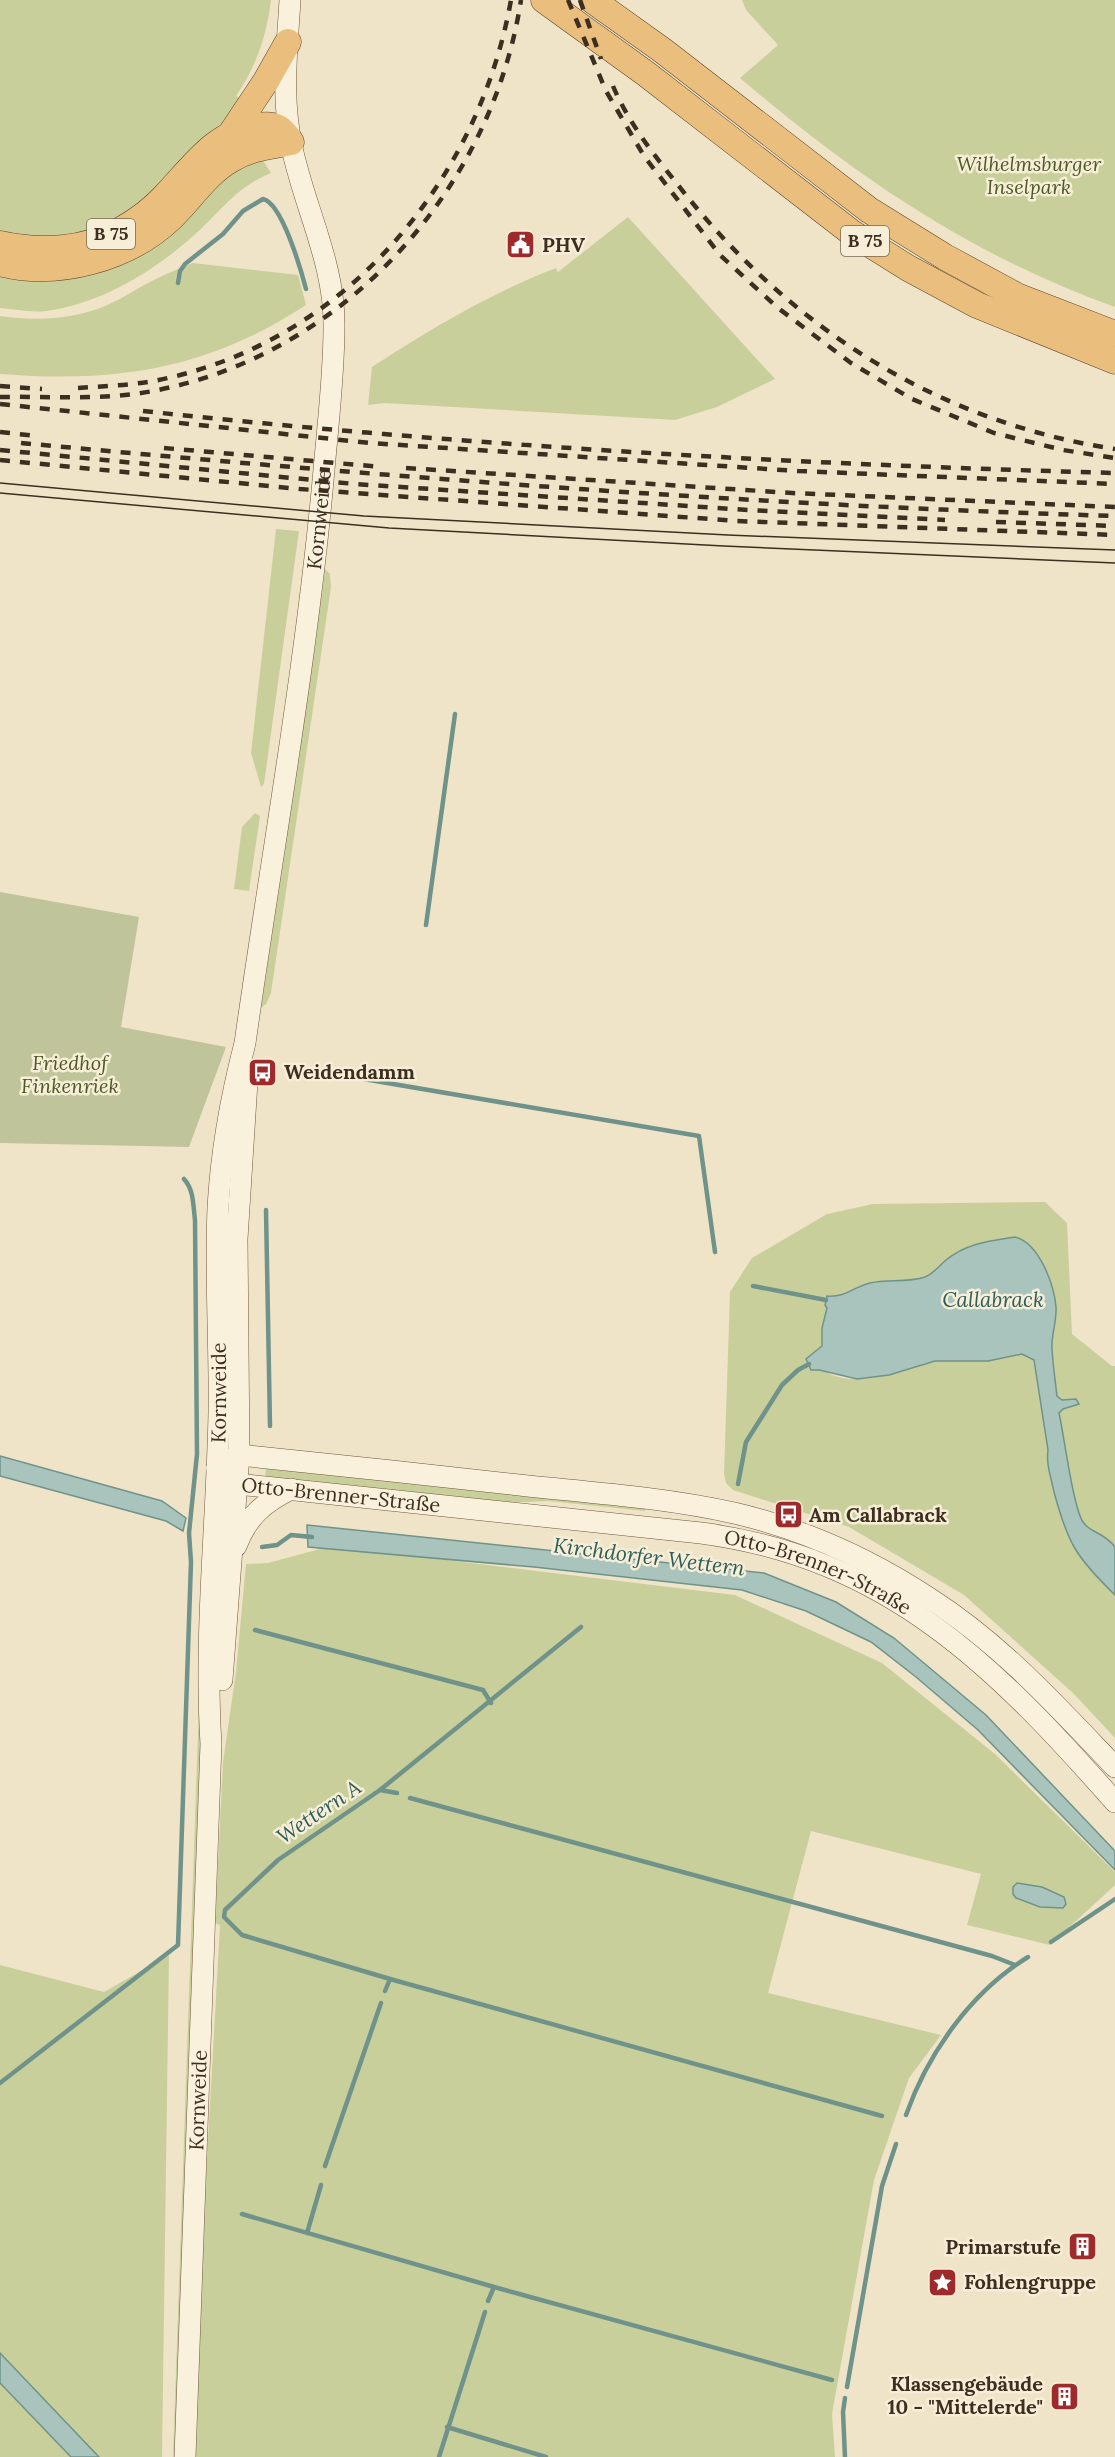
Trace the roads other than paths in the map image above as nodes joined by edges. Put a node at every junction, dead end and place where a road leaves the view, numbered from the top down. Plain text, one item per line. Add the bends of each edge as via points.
1 (290, 0) edge
2 (544, 0) edge
3 (592, 0) edge
4 (288, 42) junction
5 (230, 135) junction
6 (291, 142) junction
7 (0, 244) edge
8 (0, 263) edge
9 (1115, 334) edge
10 (1115, 361) edge
11 (245, 1043) junction
12 (239, 1455) junction
13 (217, 1468) junction
14 (237, 1484) junction
15 (291, 1488) junction
16 (705, 1507) junction
17 (701, 1533) junction
18 (231, 1560) junction
19 (212, 1744) junction
20 (1115, 1767) edge
21 (1115, 1802) edge
22 (185, 2457) edge

1 - 4 main road, Kornweide
2 - 10 highway, B 75 via 871,245 977,305
3 - 9 highway, B 75 via 869,210 1017,296
4 - 5 highway, B 75
4 - 6 main road, Kornweide via 284,88
5 - 6 highway, B 75 via 251,127 274,125
5 - 7 highway, B 75 via 196,161 154,206 119,231 61,248 27,249
6 - 8 highway, B 75 via 258,148 229,160 163,225 119,251 64,267
6 - 11 main road, Kornweide via 330,276 333,356 317,550
11 - 12 main road, Kornweide via 248,1071 237,1239
11 - 13 main road, Kornweide via 229,1111 219,1206
12 - 13 main road, Otto-Brenner-Straße
12 - 14 main road, Kornweide
12 - 16 main road, Otto-Brenner-Straße
13 - 14 main road, Otto-Brenner-Straße
13 - 19 main road, Kornweide via 208,1692
14 - 15 main road, Otto-Brenner-Straße
14 - 18 main road, Kornweide
15 - 17 main road, Otto-Brenner-Straße
15 - 18 main road via 257,1510 240,1535
16 - 17 main road
16 - 20 main road, Otto-Brenner-Straße via 830,1545 928,1597 1010,1658
17 - 21 main road, Otto-Brenner-Straße via 748,1540 814,1559 860,1580 912,1611 984,1665
18 - 19 main road, Kornweide via 221,1692
19 - 22 main road, Kornweide

